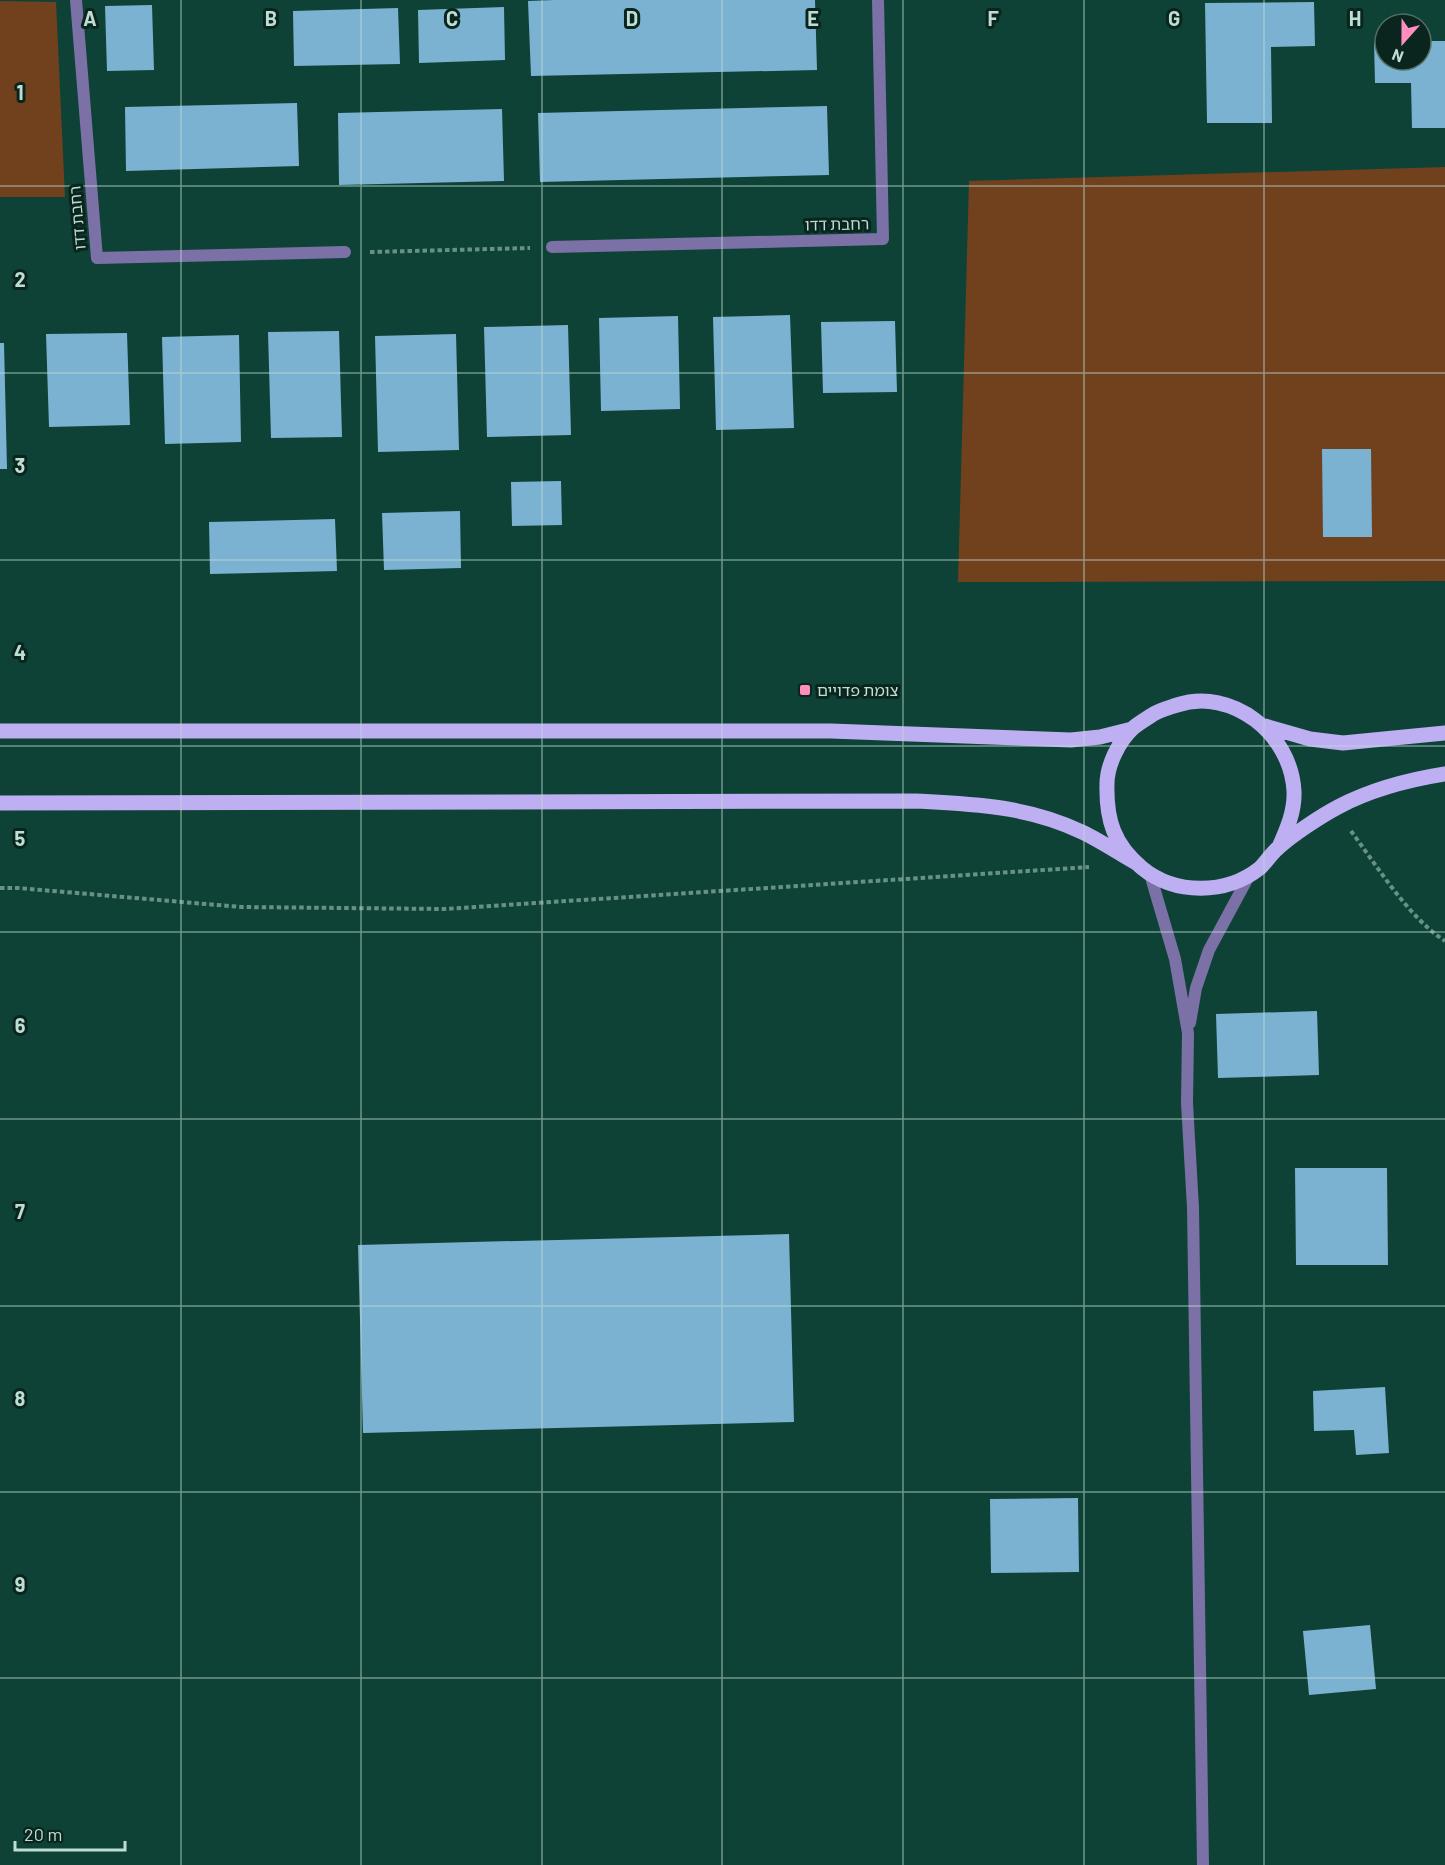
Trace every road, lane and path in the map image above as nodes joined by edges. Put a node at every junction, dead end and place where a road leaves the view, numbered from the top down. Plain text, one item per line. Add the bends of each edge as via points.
1 (76, 0) edge
2 (878, 0) edge
3 (552, 247) joint
4 (345, 252) joint
5 (1261, 724) junction
6 (1132, 729) junction
7 (0, 731) edge
8 (1445, 733) edge
9 (1445, 774) edge
10 (0, 803) edge
11 (1334, 809) junction
12 (1279, 847) junction
13 (1090, 867) dead end
14 (1144, 869) junction
15 (1250, 873) junction
16 (0, 888) edge
17 (1445, 941) edge
18 (1188, 1034) junction
19 (1203, 1865) edge

1 - 4 street, רחבת דדו via 97,258
2 - 3 street, רחבת דדו via 883,239
3 - 4 path
5 - 6 main road via 1219,702 1187,701 1157,711
5 - 8 main road via 1292,735 1343,743
5 - 12 main road via 1288,760 1294,791 1291,820
6 - 7 main road via 1071,741 831,731
6 - 14 main road via 1114,755 1107,780 1106,806 1113,832 1128,856
9 - 11 main road via 1364,793
10 - 14 main road via 915,801 990,805 1037,815 1082,832
11 - 12 main road
11 - 17 path via 1409,908 1429,931
12 - 15 main road
13 - 16 path via 444,909 241,907
14 - 15 main road via 1176,886 1204,889 1233,883
14 - 18 street via 1175,958
15 - 18 street via 1209,950 1196,988
18 - 19 street

